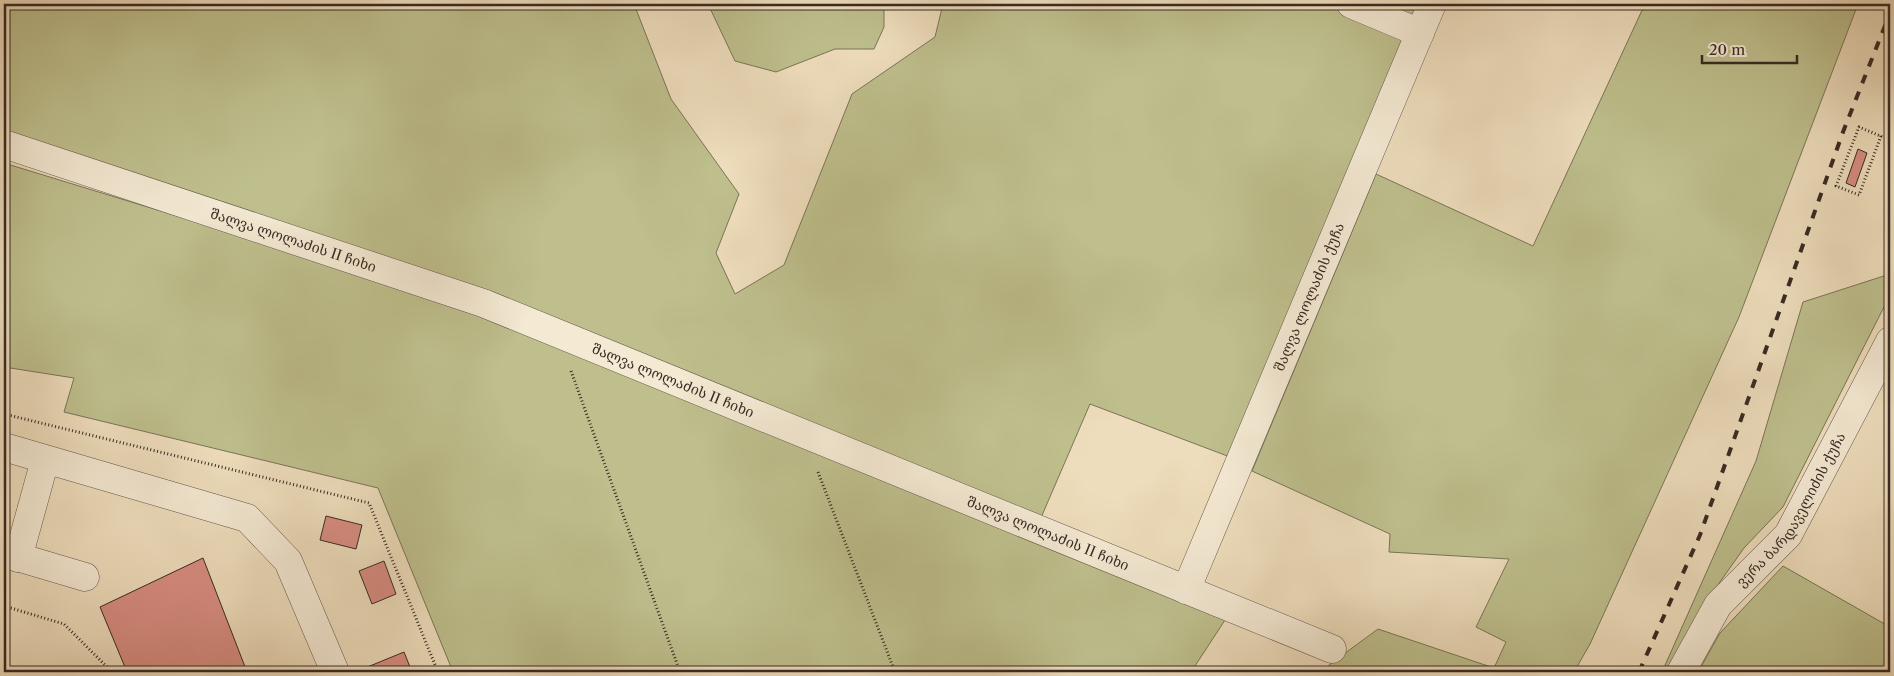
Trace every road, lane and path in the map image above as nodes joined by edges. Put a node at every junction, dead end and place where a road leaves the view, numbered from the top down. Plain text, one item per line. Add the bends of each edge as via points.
1 (1351, 4) edge
2 (1432, 4) edge
3 (1420, 33) junction
4 (1881, 136) junction
5 (1890, 140) edge
6 (4, 144) edge
7 (558, 333) junction
8 (1890, 342) edge
9 (804, 434) junction
10 (4, 447) edge
11 (45, 460) junction
12 (11, 555) edge
13 (86, 577) dead end
14 (1186, 590) junction
15 (4, 606) edge
16 (1332, 649) dead end
17 (109, 672) edge
18 (335, 672) edge
19 (680, 672) edge
20 (895, 672) edge
21 (1681, 672) edge

1 - 3 street
2 - 3 street, შალვა ლოლაძის ქუჩა
3 - 14 street, შალვა ლოლაძის ქუჩა
4 - 4 path via 1858,127 1836,186 1859,195
4 - 5 path
6 - 7 street, შალვა ლოლაძის II ჩიხი via 483,303
7 - 9 street, შალვა ლოლაძის II ჩიხი
7 - 19 path
8 - 21 street, ვერა ბარდაველიძის ქუჩა via 1788,535 1718,606
9 - 14 street, შალვა ლოლაძის II ჩიხი
9 - 20 path
10 - 11 street
11 - 12 street
11 - 18 street via 247,518 288,561
12 - 13 street
14 - 16 street, შალვა ლოლაძის II ჩიხი
15 - 17 path via 64,624

